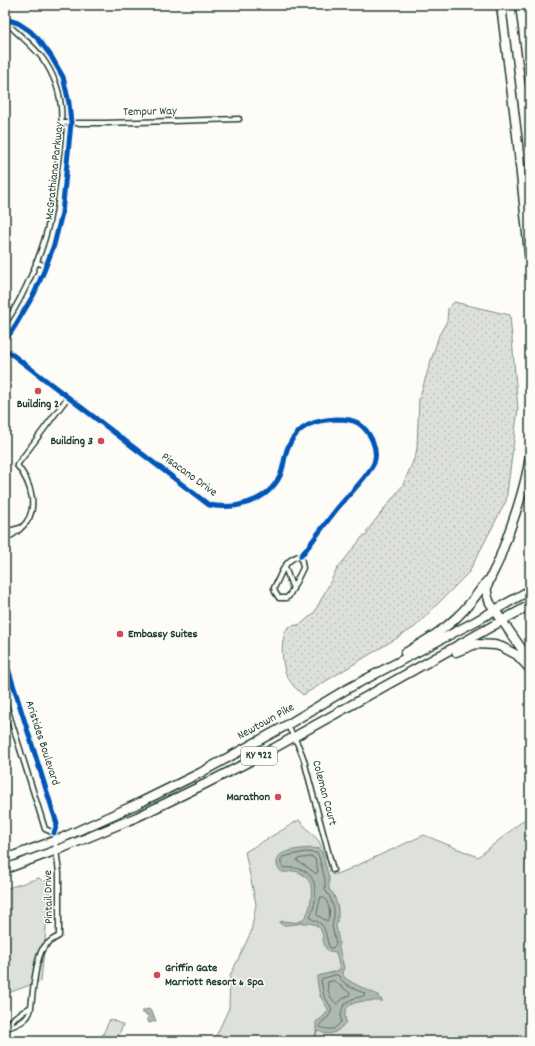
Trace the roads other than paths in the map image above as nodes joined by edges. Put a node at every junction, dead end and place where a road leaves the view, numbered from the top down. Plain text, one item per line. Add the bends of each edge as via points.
1 (501, 5) edge
2 (520, 5) edge
3 (5, 20) edge
4 (530, 84) edge
5 (239, 119) dead end
6 (61, 123) junction
7 (71, 123) junction
8 (36, 262) junction
9 (530, 263) edge
10 (46, 266) junction
11 (5, 324) edge
12 (5, 341) edge
13 (5, 349) edge
14 (68, 397) junction
15 (530, 456) edge
16 (21, 528) junction
17 (5, 532) edge
18 (5, 538) edge
19 (301, 556) junction
20 (284, 567) junction
21 (493, 574) junction
22 (293, 589) junction
23 (530, 590) edge
24 (530, 605) edge
25 (496, 610) junction
26 (502, 620) junction
27 (5, 659) edge
28 (530, 661) edge
29 (530, 669) edge
30 (392, 682) junction
31 (347, 689) junction
32 (5, 701) edge
33 (287, 725) junction
34 (294, 736) junction
35 (55, 837) junction
36 (57, 850) junction
37 (5, 859) edge
38 (5, 869) edge
39 (333, 870) dead end
40 (31, 1007) junction
41 (5, 1029) edge

1 - 9 highway
2 - 4 highway
3 - 6 street, McGrathiana Parkway via 44,60 59,95
3 - 7 street, McGrathiana Parkway via 18,23 30,31 51,56 63,77
5 - 7 street, Tempur Way
6 - 7 street, Tempur Way
6 - 8 street, McGrathiana Parkway via 52,206
7 - 10 street, McGrathiana Parkway via 62,213
8 - 10 street
8 - 11 street, McGrathiana Parkway
10 - 12 street, McGrathiana Parkway via 31,300
13 - 14 street, Pisacano Drive
14 - 16 street via 17,465 32,496 30,516
14 - 19 street, Pisacano Drive via 209,505 219,507 244,504 266,494 280,476 288,447 300,430 324,420 342,419 358,422 370,435 374,445 374,462
15 - 21 highway via 514,517
16 - 17 street
16 - 18 street
19 - 20 street via 289,560
19 - 22 street via 303,568
20 - 22 street
20 - 22 street via 274,592 279,598 286,598
21 - 25 highway via 487,592 490,603
21 - 31 highway via 472,601 448,625
23 - 25 highway, Newtown Pike / KY 922
24 - 26 highway, KY 922
25 - 26 highway
25 - 31 highway, Newtown Pike / KY 922
26 - 28 highway
26 - 30 highway, KY 922
27 - 35 street, Aristides Boulevard via 57,824
29 - 30 highway via 517,655 502,647 476,644
30 - 34 highway, KY 922
31 - 33 highway, Newtown Pike / KY 922
32 - 35 street, Aristides Boulevard via 45,829
33 - 34 street, Coleman Court
33 - 35 highway, Newtown Pike / KY 922 via 144,801
34 - 36 highway, KY 922 via 212,781 144,814
34 - 39 street, Coleman Court via 304,757
35 - 36 street
35 - 37 highway, Newtown Pike / KY 922
36 - 38 highway, KY 922
36 - 40 street, Pintail Drive via 59,936 42,949 37,962
40 - 41 street, Pintail Drive via 15,1017
40 - 41 street, Pintail Drive via 29,1016

